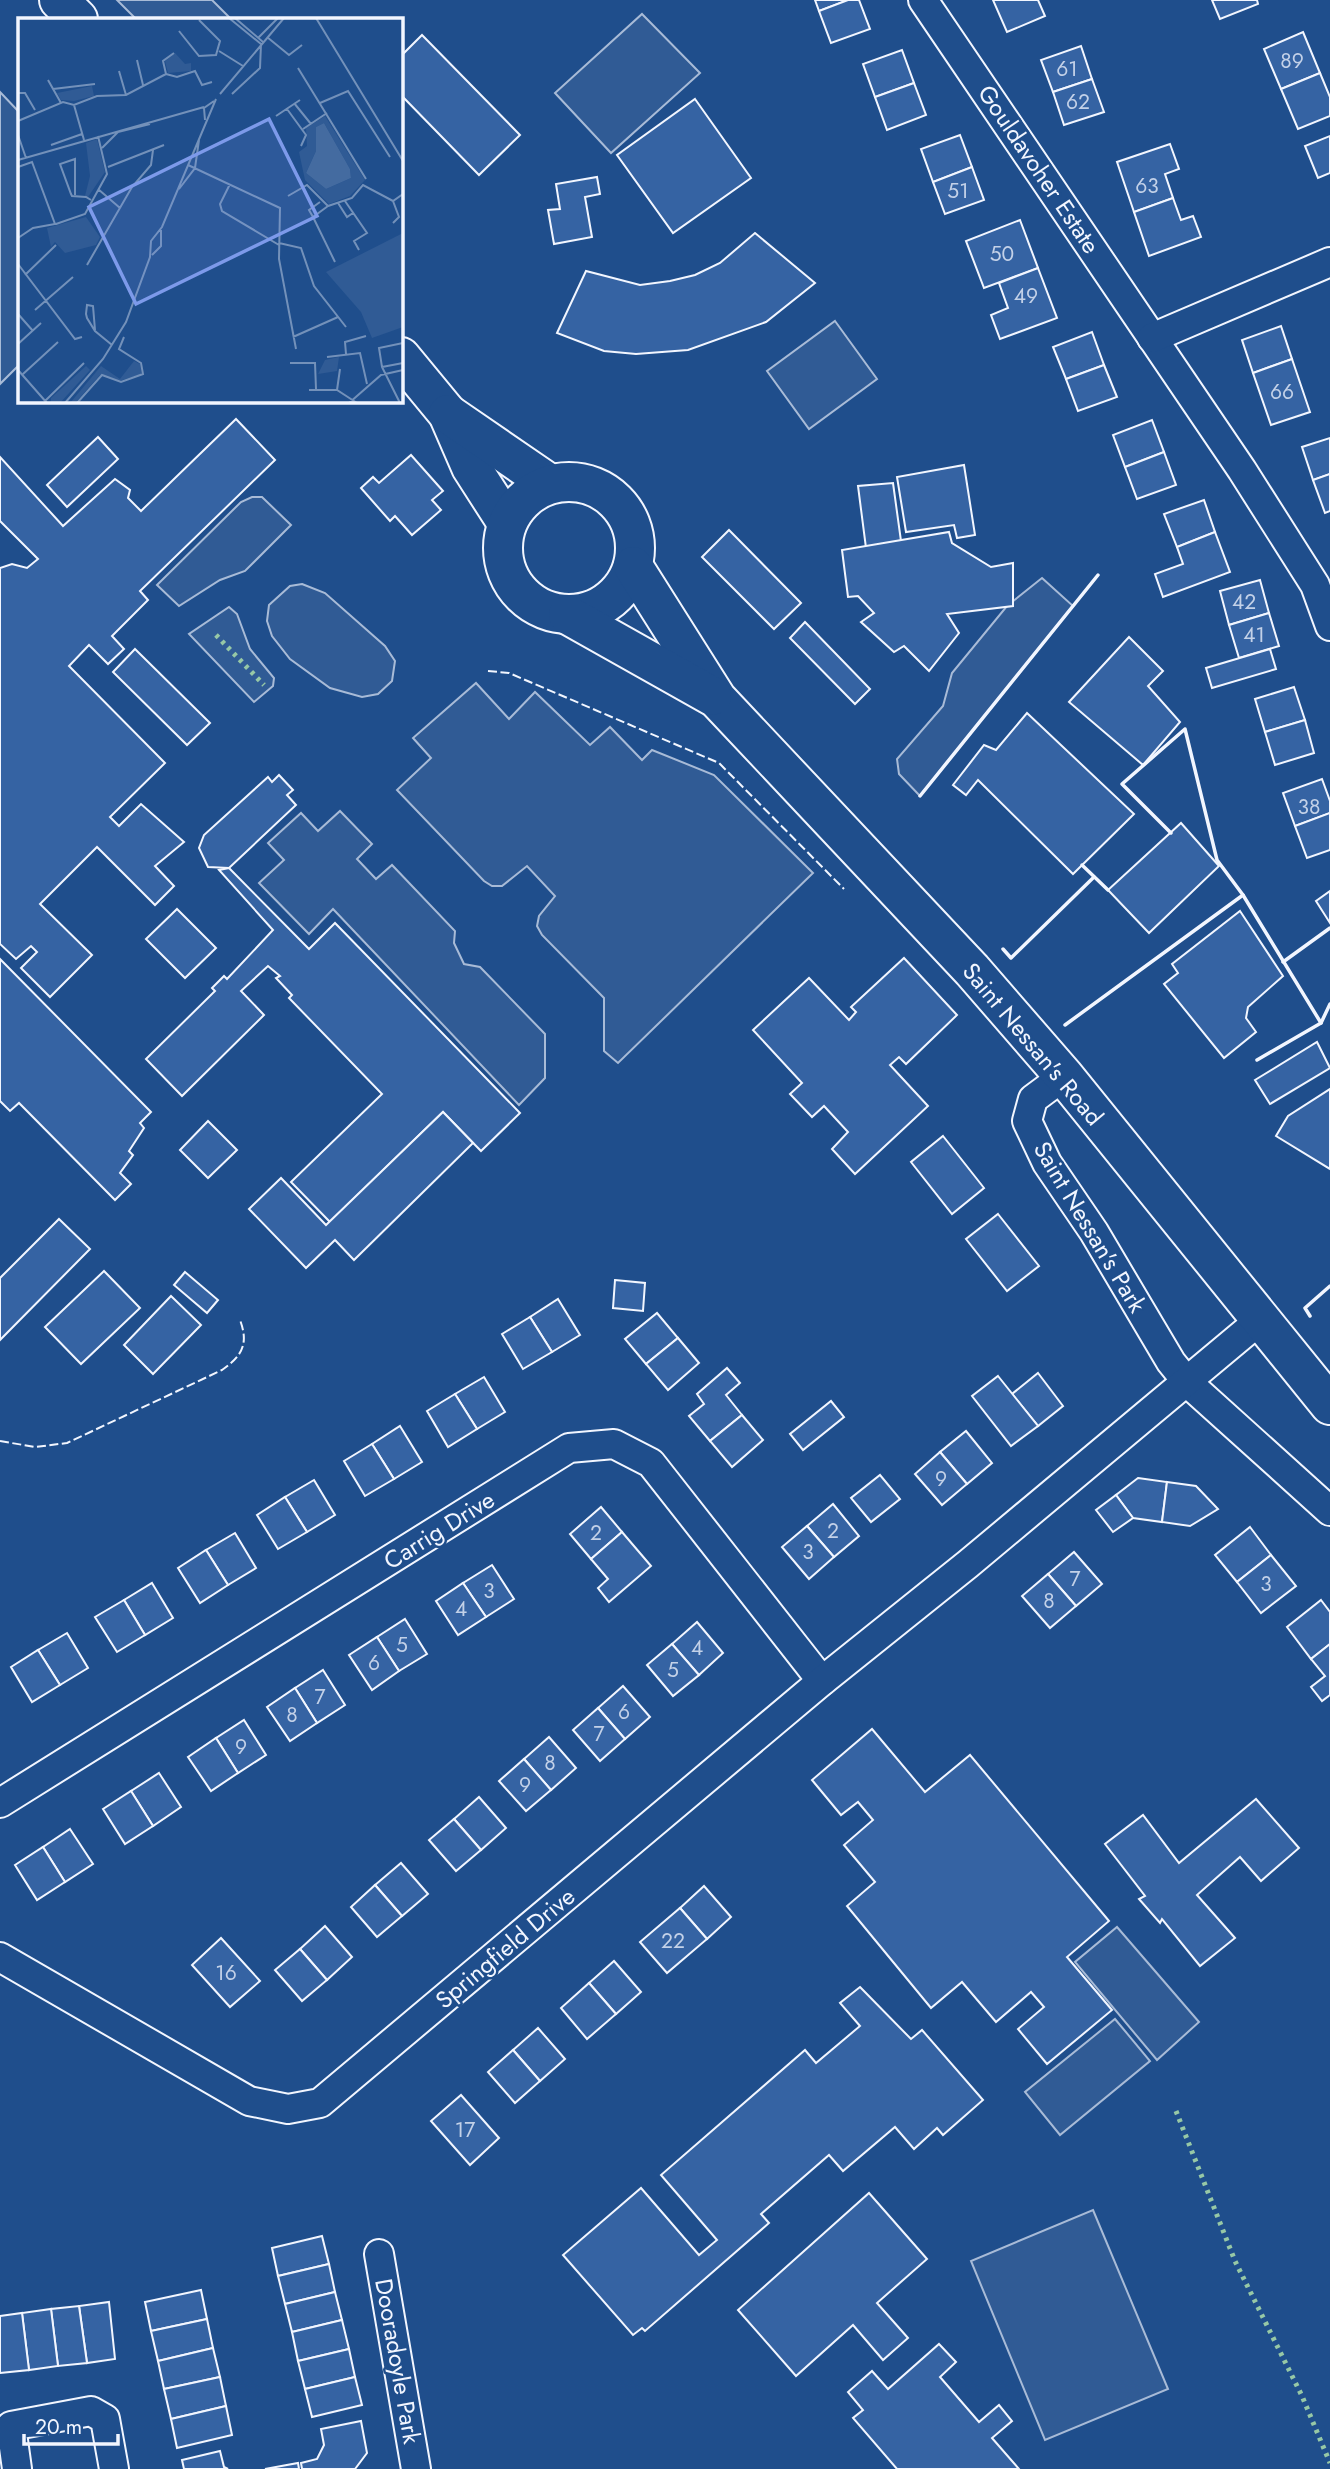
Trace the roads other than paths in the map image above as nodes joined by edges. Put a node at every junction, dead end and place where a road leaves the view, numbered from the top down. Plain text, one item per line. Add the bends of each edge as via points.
1 (59, 0) edge
2 (923, 0) edge
3 (77, 18) edge
4 (1330, 262) edge
5 (1152, 338) junction
6 (402, 358) edge
7 (448, 414) junction
8 (550, 484) junction
9 (507, 523) junction
10 (633, 566) junction
11 (568, 615) junction
12 (1330, 626) edge
13 (717, 699) junction
14 (1064, 1076) junction
15 (1260, 1320) junction
16 (1188, 1383) junction
17 (1330, 1405) edge
18 (1330, 1511) edge
19 (822, 1681) junction
20 (0, 1803) edge
21 (0, 1957) edge
22 (379, 2253) dead end
23 (5, 2426) edge
24 (17, 2469) edge
25 (114, 2469) edge
26 (416, 2469) edge

1 - 3 main road
2 - 5 street, Gouldavoher Estate
4 - 5 street
5 - 12 street, Gouldavoher Estate via 1315,585
6 - 7 main road
7 - 8 main road
7 - 9 main road via 471,467
8 - 9 main road via 524,499
8 - 10 main road via 573,482 598,488 617,502 630,522
9 - 11 main road via 502,545 515,588 540,609
10 - 11 main road via 612,599 593,610
10 - 13 main road, Saint Nessan's Road
11 - 13 main road, Saint Nessan's Road
13 - 14 main road, Saint Nessan's Road via 972,970
14 - 15 main road, Saint Nessan's Road
14 - 16 street, Saint Nessan's Park via 1032,1099 1027,1121 1047,1163
15 - 16 street
15 - 17 main road, Saint Nessan's Road
16 - 18 street, Saint Nessan's Park
16 - 19 street, Springfield Drive
19 - 20 street, Carrig Drive via 651,1463 614,1444 569,1448
19 - 21 street, Springfield Drive via 320,2103 288,2109 249,2101
22 - 26 street, Dooradoyle Park
23 - 24 street
23 - 25 street via 90,2411 105,2419

